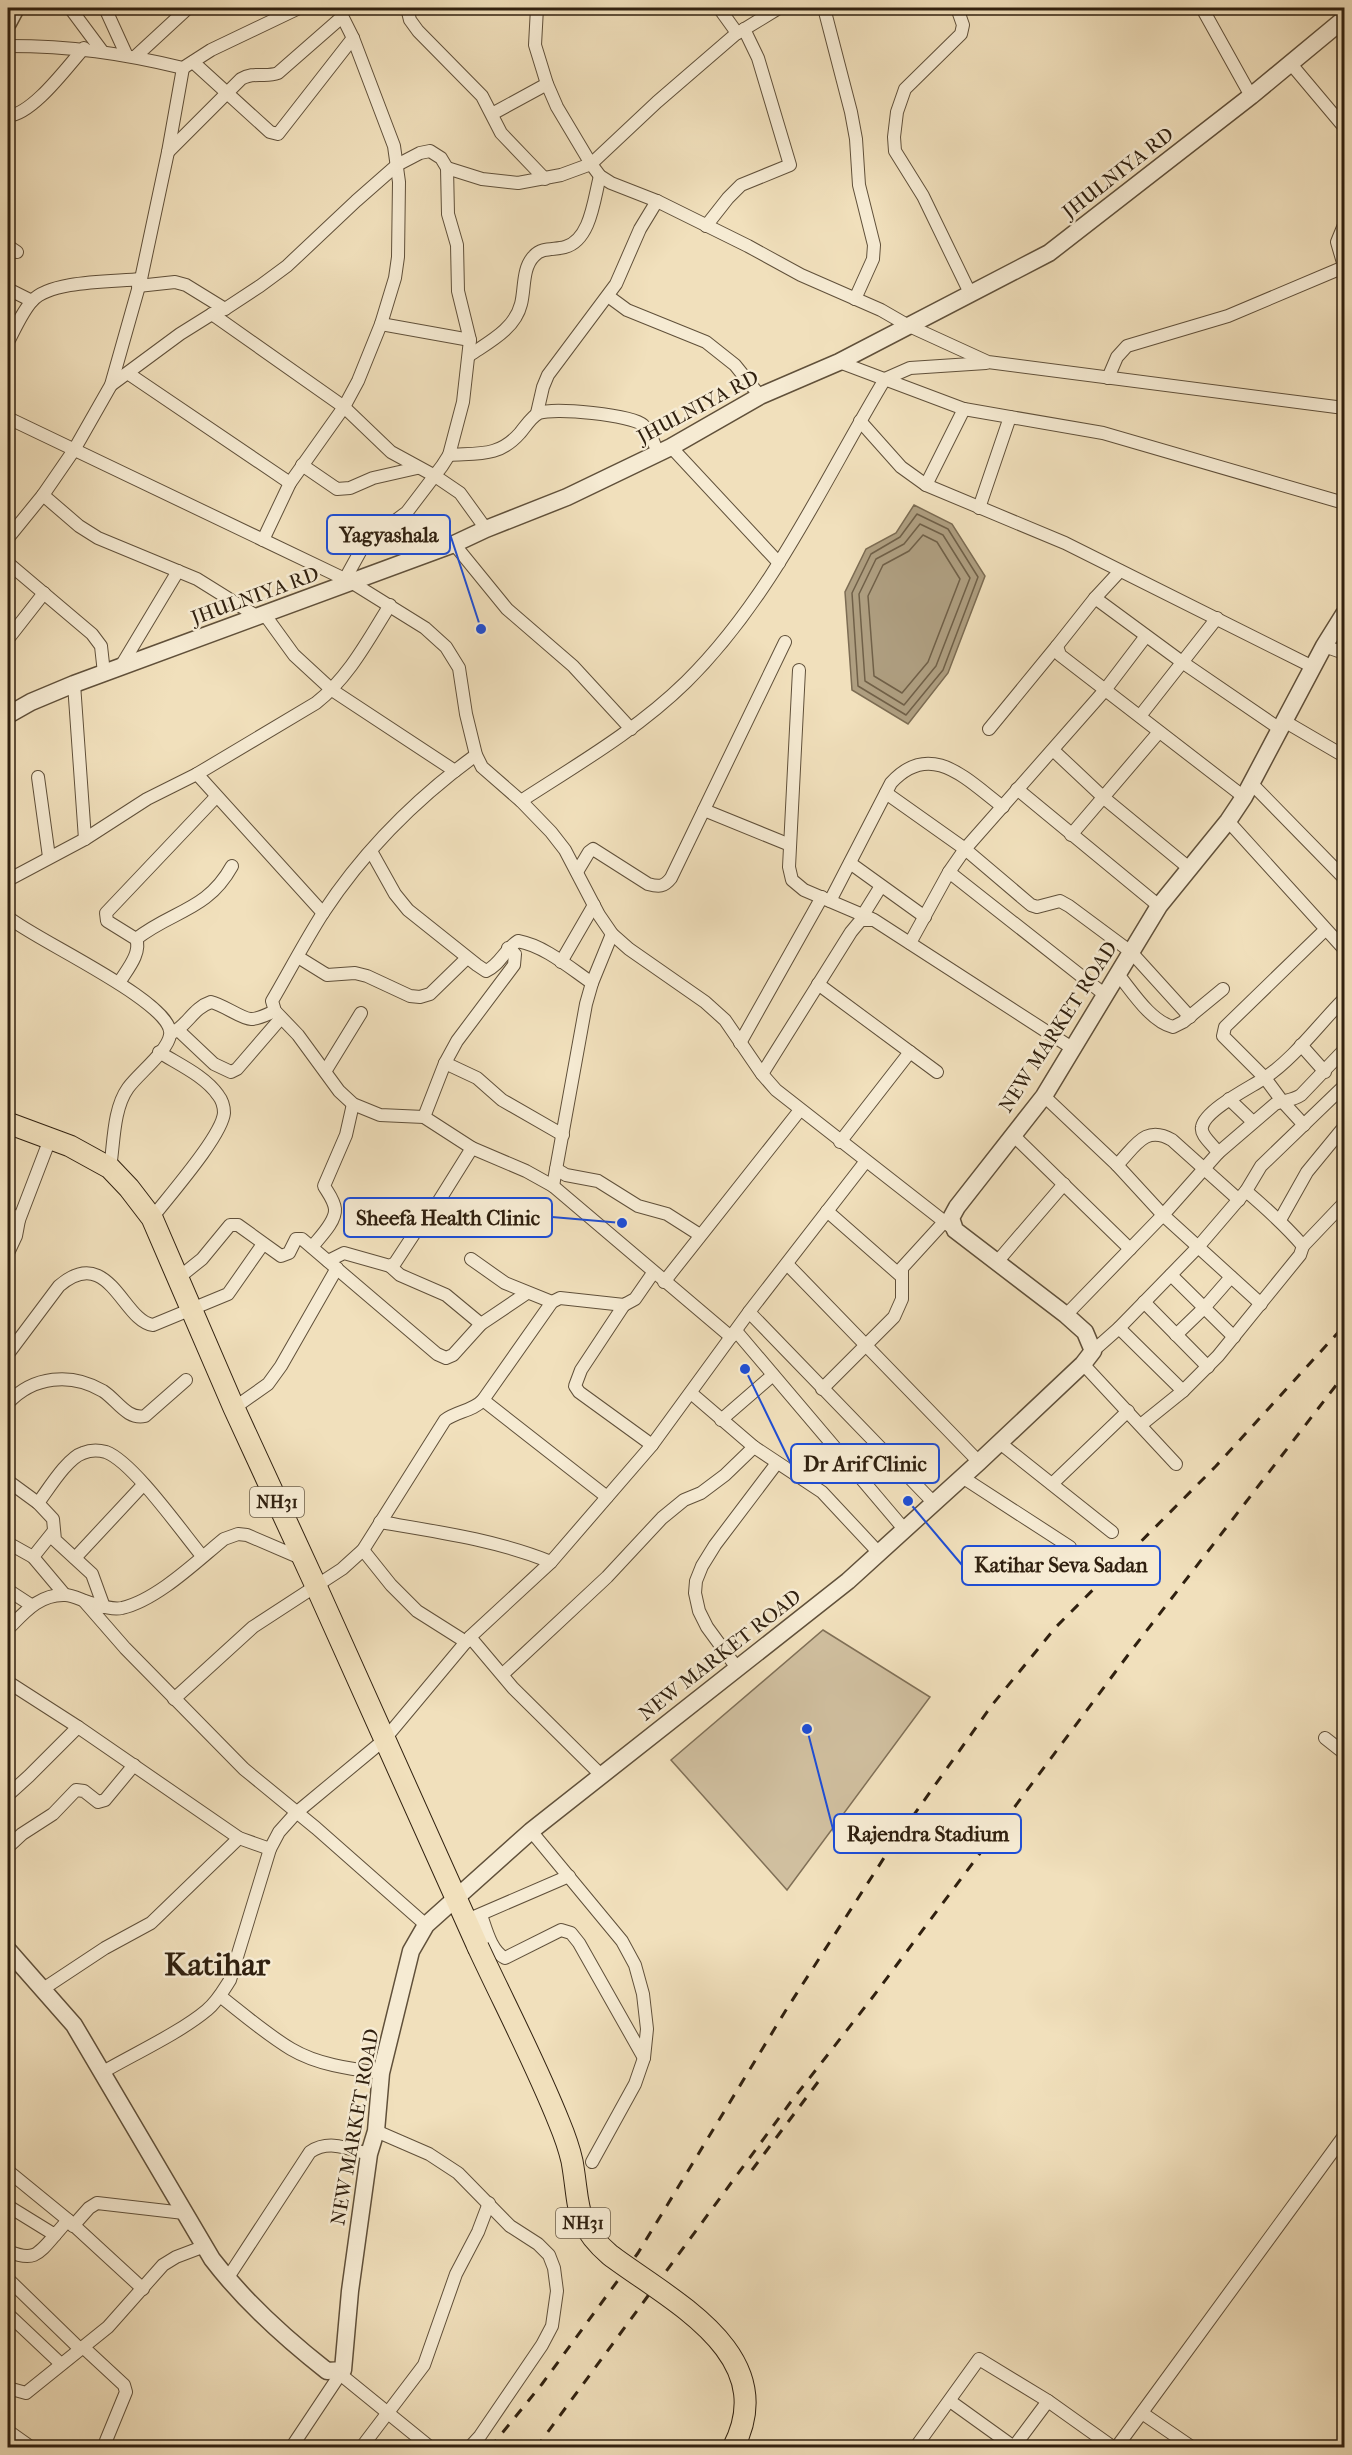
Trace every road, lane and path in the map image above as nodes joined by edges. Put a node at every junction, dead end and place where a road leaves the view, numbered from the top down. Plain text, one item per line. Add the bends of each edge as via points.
1 (16, 8) edge
2 (70, 8) edge
3 (105, 8) edge
4 (188, 8) edge
5 (299, 8) edge
6 (407, 8) edge
7 (537, 8) edge
8 (719, 8) edge
9 (779, 8) edge
10 (824, 8) edge
11 (957, 8) edge
12 (1202, 8) edge
13 (340, 12) edge
14 (1344, 19) edge
15 (8, 23) edge
16 (740, 31) junction
17 (353, 38) junction
18 (8, 46) edge
19 (84, 48) junction
20 (102, 51) junction
21 (131, 55) junction
22 (1291, 64) junction
23 (188, 65) junction
24 (547, 84) junction
25 (229, 94) junction
26 (1251, 96) junction
27 (492, 114) junction
28 (8, 116) edge
29 (1344, 127) edge
30 (168, 152) junction
31 (591, 164) junction
32 (397, 165) junction
33 (447, 168) junction
34 (600, 176) junction
35 (545, 179) junction
36 (657, 201) junction
37 (1344, 225) edge
38 (706, 226) junction
39 (1344, 267) edge
40 (139, 282) junction
41 (8, 289) edge
42 (970, 293) junction
43 (608, 296) junction
44 (855, 299) junction
45 (32, 301) junction
46 (225, 309) junction
47 (212, 314) junction
48 (381, 324) junction
49 (907, 325) junction
50 (470, 340) junction
51 (8, 342) edge
52 (470, 355) junction
53 (839, 362) junction
54 (988, 363) junction
55 (129, 374) junction
56 (1108, 378) junction
57 (885, 379) junction
58 (111, 385) junction
59 (760, 396) junction
60 (344, 407) junction
61 (1344, 408) edge
62 (963, 409) junction
63 (537, 413) junction
64 (1010, 417) junction
65 (8, 418) edge
66 (860, 421) junction
67 (74, 450) junction
68 (665, 450) junction
69 (449, 455) junction
70 (302, 465) junction
71 (417, 468) junction
72 (435, 476) junction
73 (290, 483) junction
74 (926, 485) junction
75 (43, 495) junction
76 (1344, 504) edge
77 (979, 508) junction
78 (486, 529) junction
79 (8, 538) edge
80 (262, 540) junction
81 (454, 544) junction
82 (8, 562) edge
83 (778, 563) junction
84 (178, 571) junction
85 (1120, 571) junction
86 (348, 581) junction
87 (44, 593) junction
88 (1095, 598) junction
89 (390, 605) junction
90 (1344, 614) edge
91 (261, 616) junction
92 (1217, 618) junction
93 (1146, 636) junction
94 (8, 639) edge
95 (785, 642) dead end
96 (1057, 646) junction
97 (1324, 646) junction
98 (1344, 652) edge
99 (1182, 662) junction
100 (121, 666) junction
101 (1313, 667) junction
102 (799, 670) dead end
103 (104, 673) junction
104 (74, 684) junction
105 (332, 690) junction
106 (1105, 690) junction
107 (8, 715) edge
108 (1140, 716) junction
109 (1282, 725) junction
110 (631, 729) junction
111 (989, 729) dead end
112 (1160, 732) junction
113 (1053, 750) junction
114 (476, 755) junction
115 (1344, 756) edge
116 (454, 771) junction
117 (197, 774) junction
118 (38, 777) dead end
119 (1017, 789) junction
120 (1248, 791) junction
121 (886, 793) junction
122 (216, 797) junction
123 (1104, 798) junction
124 (521, 801) junction
125 (1003, 807) junction
126 (704, 810) junction
127 (1228, 821) junction
128 (1071, 835) junction
129 (85, 839) junction
130 (790, 845) junction
131 (964, 849) junction
132 (371, 851) junction
133 (49, 857) junction
134 (850, 863) junction
135 (232, 866) dead end
136 (1189, 868) junction
137 (577, 872) junction
138 (949, 872) junction
139 (1344, 878) edge
140 (8, 880) edge
141 (881, 886) junction
142 (826, 899) junction
143 (594, 905) junction
144 (1159, 906) junction
145 (323, 913) junction
146 (8, 917) edge
147 (868, 917) junction
148 (925, 917) junction
149 (1325, 930) junction
150 (612, 934) junction
151 (136, 939) junction
152 (1342, 941) edge
153 (910, 943) junction
154 (508, 948) junction
155 (1131, 952) junction
156 (298, 957) junction
157 (467, 958) junction
158 (561, 962) junction
159 (1117, 973) junction
160 (119, 983) junction
161 (592, 983) junction
162 (818, 984) junction
163 (1223, 989) dead end
164 (1104, 994) junction
165 (1342, 1007) edge
166 (361, 1013) dead end
167 (278, 1014) junction
168 (1190, 1017) junction
169 (175, 1032) junction
170 (740, 1043) junction
171 (1300, 1045) junction
172 (1072, 1048) junction
173 (1344, 1050) edge
174 (159, 1052) junction
175 (910, 1052) junction
176 (445, 1063) junction
177 (326, 1070) junction
178 (937, 1072) dead end
179 (1325, 1072) junction
180 (762, 1074) junction
181 (1265, 1078) junction
182 (1344, 1086) edge
183 (1044, 1096) junction
184 (1228, 1099) junction
185 (1282, 1101) junction
186 (353, 1104) junction
187 (800, 1110) junction
188 (424, 1117) junction
189 (1253, 1122) junction
190 (8, 1123) edge
191 (1304, 1125) junction
192 (1344, 1127) edge
193 (562, 1135) junction
194 (1013, 1135) junction
195 (50, 1138) junction
196 (840, 1142) junction
197 (472, 1148) junction
198 (1218, 1153) junction
199 (866, 1161) junction
200 (1117, 1165) junction
201 (110, 1168) junction
202 (556, 1169) junction
203 (1205, 1169) junction
204 (1064, 1184) junction
205 (553, 1186) junction
206 (1242, 1195) junction
207 (1344, 1203) edge
208 (826, 1210) junction
209 (8, 1212) edge
210 (1163, 1215) junction
211 (152, 1218) junction
212 (19, 1220) junction
213 (1280, 1220) junction
214 (949, 1226) junction
215 (700, 1235) junction
216 (262, 1244) junction
217 (1303, 1246) junction
218 (312, 1247) junction
219 (1198, 1247) junction
220 (1130, 1248) junction
221 (8, 1253) edge
222 (471, 1259) dead end
223 (996, 1262) junction
224 (787, 1264) junction
225 (333, 1265) junction
226 (390, 1266) junction
227 (1171, 1275) junction
228 (901, 1276) junction
229 (658, 1277) junction
230 (1231, 1277) junction
231 (177, 1279) junction
232 (527, 1293) junction
233 (552, 1302) junction
234 (1144, 1302) junction
235 (1260, 1304) junction
236 (624, 1305) junction
237 (1204, 1308) junction
238 (190, 1310) junction
239 (749, 1312) junction
240 (1066, 1315) junction
241 (481, 1324) junction
242 (1119, 1328) junction
243 (734, 1334) junction
244 (1176, 1335) junction
245 (1234, 1337) junction
246 (866, 1345) junction
247 (8, 1354) edge
248 (1088, 1358) junction
249 (1208, 1366) junction
250 (773, 1375) junction
251 (186, 1380) dead end
252 (822, 1389) junction
253 (1183, 1391) junction
254 (691, 1393) junction
255 (483, 1400) junction
256 (8, 1403) edge
257 (234, 1408) junction
258 (1128, 1411) junction
259 (721, 1420) junction
260 (1142, 1424) junction
261 (1000, 1443) junction
262 (652, 1445) junction
263 (754, 1447) junction
264 (777, 1462) junction
265 (979, 1462) junction
266 (1176, 1464) dead end
267 (962, 1477) junction
268 (8, 1481) edge
269 (1052, 1484) junction
270 (143, 1485) junction
271 (607, 1497) junction
272 (933, 1502) junction
273 (38, 1503) junction
274 (380, 1522) junction
275 (904, 1529) junction
276 (52, 1532) junction
277 (1112, 1532) dead end
278 (8, 1543) edge
279 (1070, 1547) dead end
280 (363, 1551) junction
281 (879, 1553) junction
282 (202, 1556) junction
283 (33, 1557) junction
284 (75, 1558) junction
285 (304, 1559) junction
286 (551, 1562) junction
287 (316, 1586) junction
288 (8, 1590) edge
289 (66, 1595) junction
290 (84, 1601) junction
291 (31, 1605) junction
292 (104, 1607) junction
293 (8, 1629) edge
294 (468, 1640) junction
295 (737, 1668) junction
296 (503, 1674) junction
297 (8, 1682) edge
298 (174, 1699) junction
299 (78, 1727) junction
300 (1325, 1738) dead end
301 (384, 1740) junction
302 (1344, 1753) edge
303 (134, 1765) junction
304 (601, 1775) junction
305 (8, 1795) edge
306 (296, 1813) junction
307 (531, 1831) junction
308 (239, 1838) junction
309 (8, 1847) edge
310 (270, 1849) junction
311 (568, 1876) junction
312 (456, 1898) junction
313 (474, 1917) junction
314 (426, 1925) junction
315 (8, 1950) edge
316 (43, 1989) junction
317 (220, 1996) junction
318 (644, 2058) junction
319 (103, 2072) junction
320 (381, 2073) junction
321 (376, 2131) junction
322 (1344, 2136) edge
323 (369, 2154) junction
324 (592, 2162) dead end
325 (8, 2171) edge
326 (489, 2203) junction
327 (8, 2206) edge
328 (184, 2213) junction
329 (71, 2223) junction
330 (55, 2235) junction
331 (205, 2246) junction
332 (8, 2251) edge
333 (8, 2279) edge
334 (227, 2279) junction
335 (143, 2289) junction
336 (8, 2314) edge
337 (82, 2348) junction
338 (61, 2364) junction
339 (341, 2372) junction
340 (8, 2388) edge
341 (950, 2401) junction
342 (1048, 2401) junction
343 (1142, 2413) junction
344 (387, 2414) junction
345 (8, 2431) edge
346 (1013, 2447) edge
347 (32, 2448) edge
348 (103, 2448) edge
349 (291, 2448) edge
350 (361, 2448) edge
351 (430, 2448) edge
352 (469, 2448) edge
353 (733, 2448) edge
354 (915, 2448) edge
355 (1115, 2448) edge
356 (1193, 2448) edge

1 - 15 street
2 - 20 street
3 - 21 street
4 - 21 street
5 - 23 street
6 - 27 street via 418,31 482,96
7 - 24 street via 535,45
8 - 16 street
9 - 16 street
10 - 44 street via 851,112 859,184 873,245 873,259
11 - 42 street via 963,25 961,34 905,88 897,112 894,143
12 - 26 street
13 - 17 street
13 - 25 street via 278,73 249,74
14 - 22 street, JHULNIYA RD
16 - 31 street
16 - 38 street via 758,58 790,165 741,185
17 - 25 street via 278,134 270,132
17 - 32 street via 394,146
18 - 19 street
19 - 20 street
19 - 28 street via 28,108
20 - 21 street
21 - 23 street
22 - 26 street, JHULNIYA RD
22 - 29 street
23 - 25 street
23 - 30 street
24 - 27 street
24 - 31 street
25 - 30 street
26 - 42 street, JHULNIYA RD via 1049,253
27 - 35 street via 501,133
30 - 40 street
31 - 34 street
31 - 35 street
32 - 33 street via 430,151
32 - 46 street via 287,266
32 - 48 street via 398,257
33 - 35 street via 500,183
33 - 50 street via 448,214 457,245 458,291
34 - 36 street
34 - 52 street via 584,232 566,247 533,256 514,320
36 - 38 street
36 - 43 street
37 - 39 street via 1337,242
38 - 44 street
39 - 56 street via 1228,316 1127,346
40 - 45 street via 60,287
40 - 46 street via 186,285
40 - 58 street
41 - 45 street
42 - 49 street, JHULNIYA RD
43 - 59 street via 627,310 706,342 735,365
43 - 63 street via 548,375
44 - 49 street
45 - 51 street
46 - 47 street
47 - 55 street
47 - 60 street
48 - 50 street
48 - 60 street
49 - 53 street, JHULNIYA RD
49 - 54 street
50 - 52 street
52 - 69 street
53 - 57 street
53 - 59 street, JHULNIYA RD
54 - 56 street
54 - 57 street via 910,368
55 - 58 street
55 - 73 street
56 - 61 street
57 - 62 street
57 - 66 street
58 - 67 street
59 - 68 street, JHULNIYA RD
60 - 70 street
60 - 71 street via 391,452
62 - 64 street
62 - 74 street
63 - 68 street via 571,411 634,419
63 - 69 street via 502,450
64 - 76 street via 1102,433
64 - 77 street
65 - 67 street
66 - 74 street via 901,467
66 - 83 street
67 - 75 street
67 - 80 street
68 - 78 street, JHULNIYA RD via 567,497
68 - 83 street
69 - 72 street
70 - 71 street via 337,489
70 - 73 street
71 - 72 street
72 - 78 street via 460,493
72 - 86 street via 407,512 366,544
73 - 80 street
74 - 77 street
75 - 79 street
75 - 84 street via 98,538
77 - 85 street via 1065,543
78 - 81 street, JHULNIYA RD
80 - 86 street
81 - 86 street, JHULNIYA RD
81 - 110 street via 507,609 573,666
82 - 87 street
83 - 110 street via 712,654
84 - 91 street
84 - 100 street
85 - 88 street
85 - 92 street
86 - 89 street
86 - 91 street, JHULNIYA RD
87 - 94 street
87 - 103 street via 96,640 104,657
88 - 93 street
88 - 96 street
89 - 105 street
89 - 114 street via 446,647 459,668
90 - 97 street, NEW MARKET ROAD
91 - 100 street, JHULNIYA RD
91 - 105 street via 294,655
92 - 99 street
92 - 101 street
93 - 99 street
93 - 106 street
95 - 126 street
96 - 106 street via 1065,660
96 - 111 street
97 - 98 street
97 - 101 street, NEW MARKET ROAD
99 - 108 street
99 - 109 street
100 - 103 street, JHULNIYA RD
101 - 109 street, NEW MARKET ROAD
102 - 130 street
103 - 104 street, JHULNIYA RD
104 - 107 street, JHULNIYA RD
104 - 129 street
105 - 116 street
105 - 117 street via 295,717
106 - 108 street
106 - 113 street
108 - 112 street
109 - 115 street
109 - 120 street, NEW MARKET ROAD
110 - 124 street
112 - 120 street
112 - 123 street
113 - 119 street
113 - 123 street
114 - 116 street
114 - 124 street via 482,767
116 - 132 street
117 - 122 street
117 - 129 street via 147,799
118 - 133 street
119 - 125 street
119 - 128 street
120 - 127 street, NEW MARKET ROAD
120 - 139 street
121 - 125 street via 900,773 912,766 939,764 955,771
121 - 131 street
121 - 134 street
122 - 145 street
122 - 151 street via 106,913 107,921
123 - 128 street
123 - 136 street
124 - 137 street via 551,832
125 - 131 street
126 - 130 street
126 - 137 street via 665,885 648,884 593,849
127 - 136 street, NEW MARKET ROAD
127 - 149 street
128 - 144 street
129 - 133 street
130 - 142 street via 792,880
131 - 138 street
131 - 155 street via 1031,906 1060,901
132 - 145 street
132 - 157 street via 408,910
133 - 140 street
134 - 141 street
134 - 142 street
135 - 151 street via 223,883 203,901 162,920
136 - 144 street, NEW MARKET ROAD
137 - 143 street
138 - 148 street
138 - 164 street
141 - 147 street
141 - 148 street
142 - 147 street
142 - 170 street
143 - 150 street
143 - 158 street
144 - 155 street, NEW MARKET ROAD
145 - 156 street
146 - 160 street
147 - 153 street
147 - 162 street via 861,920
148 - 153 street
149 - 152 street
149 - 181 street via 1225,1028 1223,1036
150 - 161 street
150 - 170 street via 705,1002 725,1020
151 - 160 street via 137,951
153 - 172 street
154 - 157 street via 486,971
154 - 158 street via 518,941 527,943
154 - 176 street via 515,954 514,964
155 - 159 street, NEW MARKET ROAD
155 - 168 street
156 - 157 street via 327,975 355,973 420,997 430,994
156 - 167 street via 272,1001
158 - 161 street
159 - 164 street, NEW MARKET ROAD
159 - 168 street via 1164,1025 1173,1027
160 - 169 street via 155,1009
161 - 193 street
162 - 175 street
162 - 180 street
163 - 168 street
164 - 172 street, NEW MARKET ROAD
165 - 171 street
166 - 177 street
167 - 169 street via 251,1019 211,1002 194,1011
167 - 169 street via 231,1072 214,1064
167 - 177 street
169 - 174 street
170 - 180 street
171 - 179 street
171 - 181 street
172 - 183 street, NEW MARKET ROAD
173 - 179 street
174 - 201 street via 120,1103
174 - 211 street via 206,1082 218,1094 224,1114 206,1148
175 - 178 street
175 - 196 street
176 - 188 street
176 - 193 street via 477,1078 502,1100
177 - 186 street
179 - 185 street via 1301,1095 1292,1101
180 - 187 street
181 - 184 street
181 - 185 street
182 - 191 street
183 - 194 street, NEW MARKET ROAD
183 - 200 street
184 - 189 street
184 - 198 street via 1202,1126 1202,1132
185 - 189 street
185 - 191 street
186 - 188 street via 380,1115
186 - 218 street via 346,1135 324,1186 335,1209 334,1217
187 - 196 street
187 - 215 street
188 - 197 street
189 - 198 street
190 - 195 highway, NH31
191 - 206 street via 1262,1166
192 - 213 street via 1307,1172
193 - 202 street
194 - 204 street
194 - 214 street, NEW MARKET ROAD via 957,1207
195 - 201 highway, NH31
195 - 212 street
196 - 199 street
197 - 205 street
197 - 226 street via 427,1220
198 - 203 street
199 - 208 street
199 - 214 street
200 - 203 street via 1149,1134 1160,1133
200 - 210 street
201 - 211 highway, NH31
202 - 205 street
202 - 215 street via 566,1175 598,1181 638,1206 677,1219
203 - 206 street
203 - 210 street
204 - 220 street
204 - 223 street
205 - 229 street
206 - 213 street
206 - 219 street
207 - 217 street
208 - 224 street
208 - 228 street
209 - 212 street
210 - 219 street
210 - 220 street
211 - 231 highway, NH31
212 - 221 street
213 - 217 street
214 - 223 street
214 - 228 street via 902,1268
215 - 229 street
216 - 218 street via 281,1256 289,1252 296,1239
216 - 231 street via 238,1226 230,1225 211,1250
216 - 238 street via 228,1294
217 - 235 street
218 - 225 street
219 - 227 street
219 - 230 street
220 - 240 street
222 - 232 street
223 - 240 street
224 - 239 street
224 - 246 street
225 - 226 street via 338,1255 351,1254
225 - 241 street via 446,1358
225 - 257 street via 281,1366 268,1384
226 - 241 street via 400,1275 446,1295
227 - 234 street
227 - 237 street
228 - 246 street via 900,1308
229 - 236 street
229 - 243 street
230 - 235 street
230 - 237 street
231 - 238 highway, NH31
232 - 233 street
232 - 241 street
233 - 236 street via 560,1298
233 - 255 street
234 - 242 street
234 - 244 street
235 - 245 street
236 - 262 street via 581,1370 575,1386
237 - 244 street
237 - 245 street
238 - 247 street via 153,1325 145,1324 110,1284 89,1274 78,1274 59,1286
238 - 257 highway, NH31
239 - 243 street
239 - 252 street
240 - 248 street via 1085,1332
242 - 248 street
242 - 253 street
243 - 250 street
243 - 254 street
244 - 249 street
245 - 249 street
246 - 252 street
246 - 265 street
248 - 258 street
248 - 261 street, NEW MARKET ROAD
249 - 253 street
250 - 259 street
250 - 275 street
251 - 256 street via 146,1416 137,1418 103,1391 63,1378 28,1386
252 - 272 street
253 - 260 street
254 - 259 street
254 - 262 street
255 - 271 street
255 - 274 street via 445,1420
257 - 285 highway, NH31
258 - 260 street
258 - 269 street
259 - 263 street
260 - 266 street
261 - 265 street, NEW MARKET ROAD
261 - 269 street
262 - 271 street
263 - 264 street
263 - 296 street via 725,1475 662,1518 607,1577
264 - 281 street via 822,1492
264 - 295 street via 715,1545 696,1581 699,1611
265 - 267 street, NEW MARKET ROAD
267 - 272 street, NEW MARKET ROAD
267 - 279 street
268 - 273 street
269 - 277 street
270 - 273 street via 122,1463 97,1450 81,1453 70,1461
270 - 282 street
270 - 284 street
271 - 286 street
272 - 275 street, NEW MARKET ROAD
273 - 276 street via 53,1519
274 - 280 street
274 - 286 street via 479,1539
275 - 281 street, NEW MARKET ROAD
276 - 283 street
276 - 284 street via 60,1547
278 - 283 street
280 - 287 street
280 - 294 street via 417,1611
281 - 295 street, NEW MARKET ROAD
282 - 285 street via 237,1534
282 - 292 street via 138,1602 121,1608
283 - 289 street
284 - 292 street via 92,1574
285 - 287 highway, NH31
286 - 294 street
287 - 298 street via 253,1627
287 - 301 highway, NH31
288 - 291 street
289 - 290 street
289 - 291 street
290 - 292 street
290 - 298 street
291 - 293 street
294 - 296 street
294 - 301 street
295 - 304 street, NEW MARKET ROAD
296 - 304 street
297 - 299 street
298 - 306 street via 244,1769
299 - 303 street
299 - 305 street
300 - 302 street
301 - 306 street
301 - 312 highway, NH31
303 - 308 street
303 - 309 street via 105,1800 98,1802 76,1790 54,1814
304 - 307 street, NEW MARKET ROAD
306 - 310 street
306 - 314 street
307 - 311 street
307 - 312 street, NEW MARKET ROAD
308 - 310 street
308 - 316 street via 151,1923
310 - 317 street via 232,1974
311 - 313 street
311 - 318 street via 622,1941 635,1965 647,2029
312 - 313 highway, NH31
312 - 314 street, NEW MARKET ROAD
313 - 318 street via 505,1958 561,1930 571,1934
313 - 353 highway, NH31, bridge via 478,1947 559,2121 572,2162 578,2212 585,2227 610,2255 707,2326 733,2358 740,2374 744,2404
314 - 320 street, NEW MARKET ROAD via 411,1951
315 - 316 street
316 - 319 street via 74,2025
317 - 319 street via 188,2023
317 - 320 street via 309,2058
318 - 324 street via 635,2084
319 - 328 street
320 - 321 street, NEW MARKET ROAD
321 - 323 street, NEW MARKET ROAD
321 - 326 street via 444,2163
322 - 343 street
323 - 334 street via 332,2145 320,2145 310,2152
323 - 339 street, NEW MARKET ROAD
325 - 329 street
326 - 344 street via 456,2274 424,2365
326 - 352 street via 510,2226 549,2255 557,2291 552,2326 542,2345
327 - 330 street
328 - 329 street via 97,2203
328 - 331 street
329 - 330 street
329 - 335 street
330 - 332 street via 32,2257
331 - 334 street
331 - 335 street via 163,2265
333 - 337 street
334 - 339 street via 309,2357 327,2371
335 - 337 street
336 - 338 street
337 - 338 street
337 - 348 street via 124,2385 126,2392
338 - 340 street via 26,2394
339 - 344 street
339 - 349 street
341 - 342 street via 979,2359
341 - 346 street
341 - 354 street
342 - 346 street
342 - 355 street
343 - 355 street
343 - 356 street
344 - 350 street
344 - 351 street
345 - 347 street

